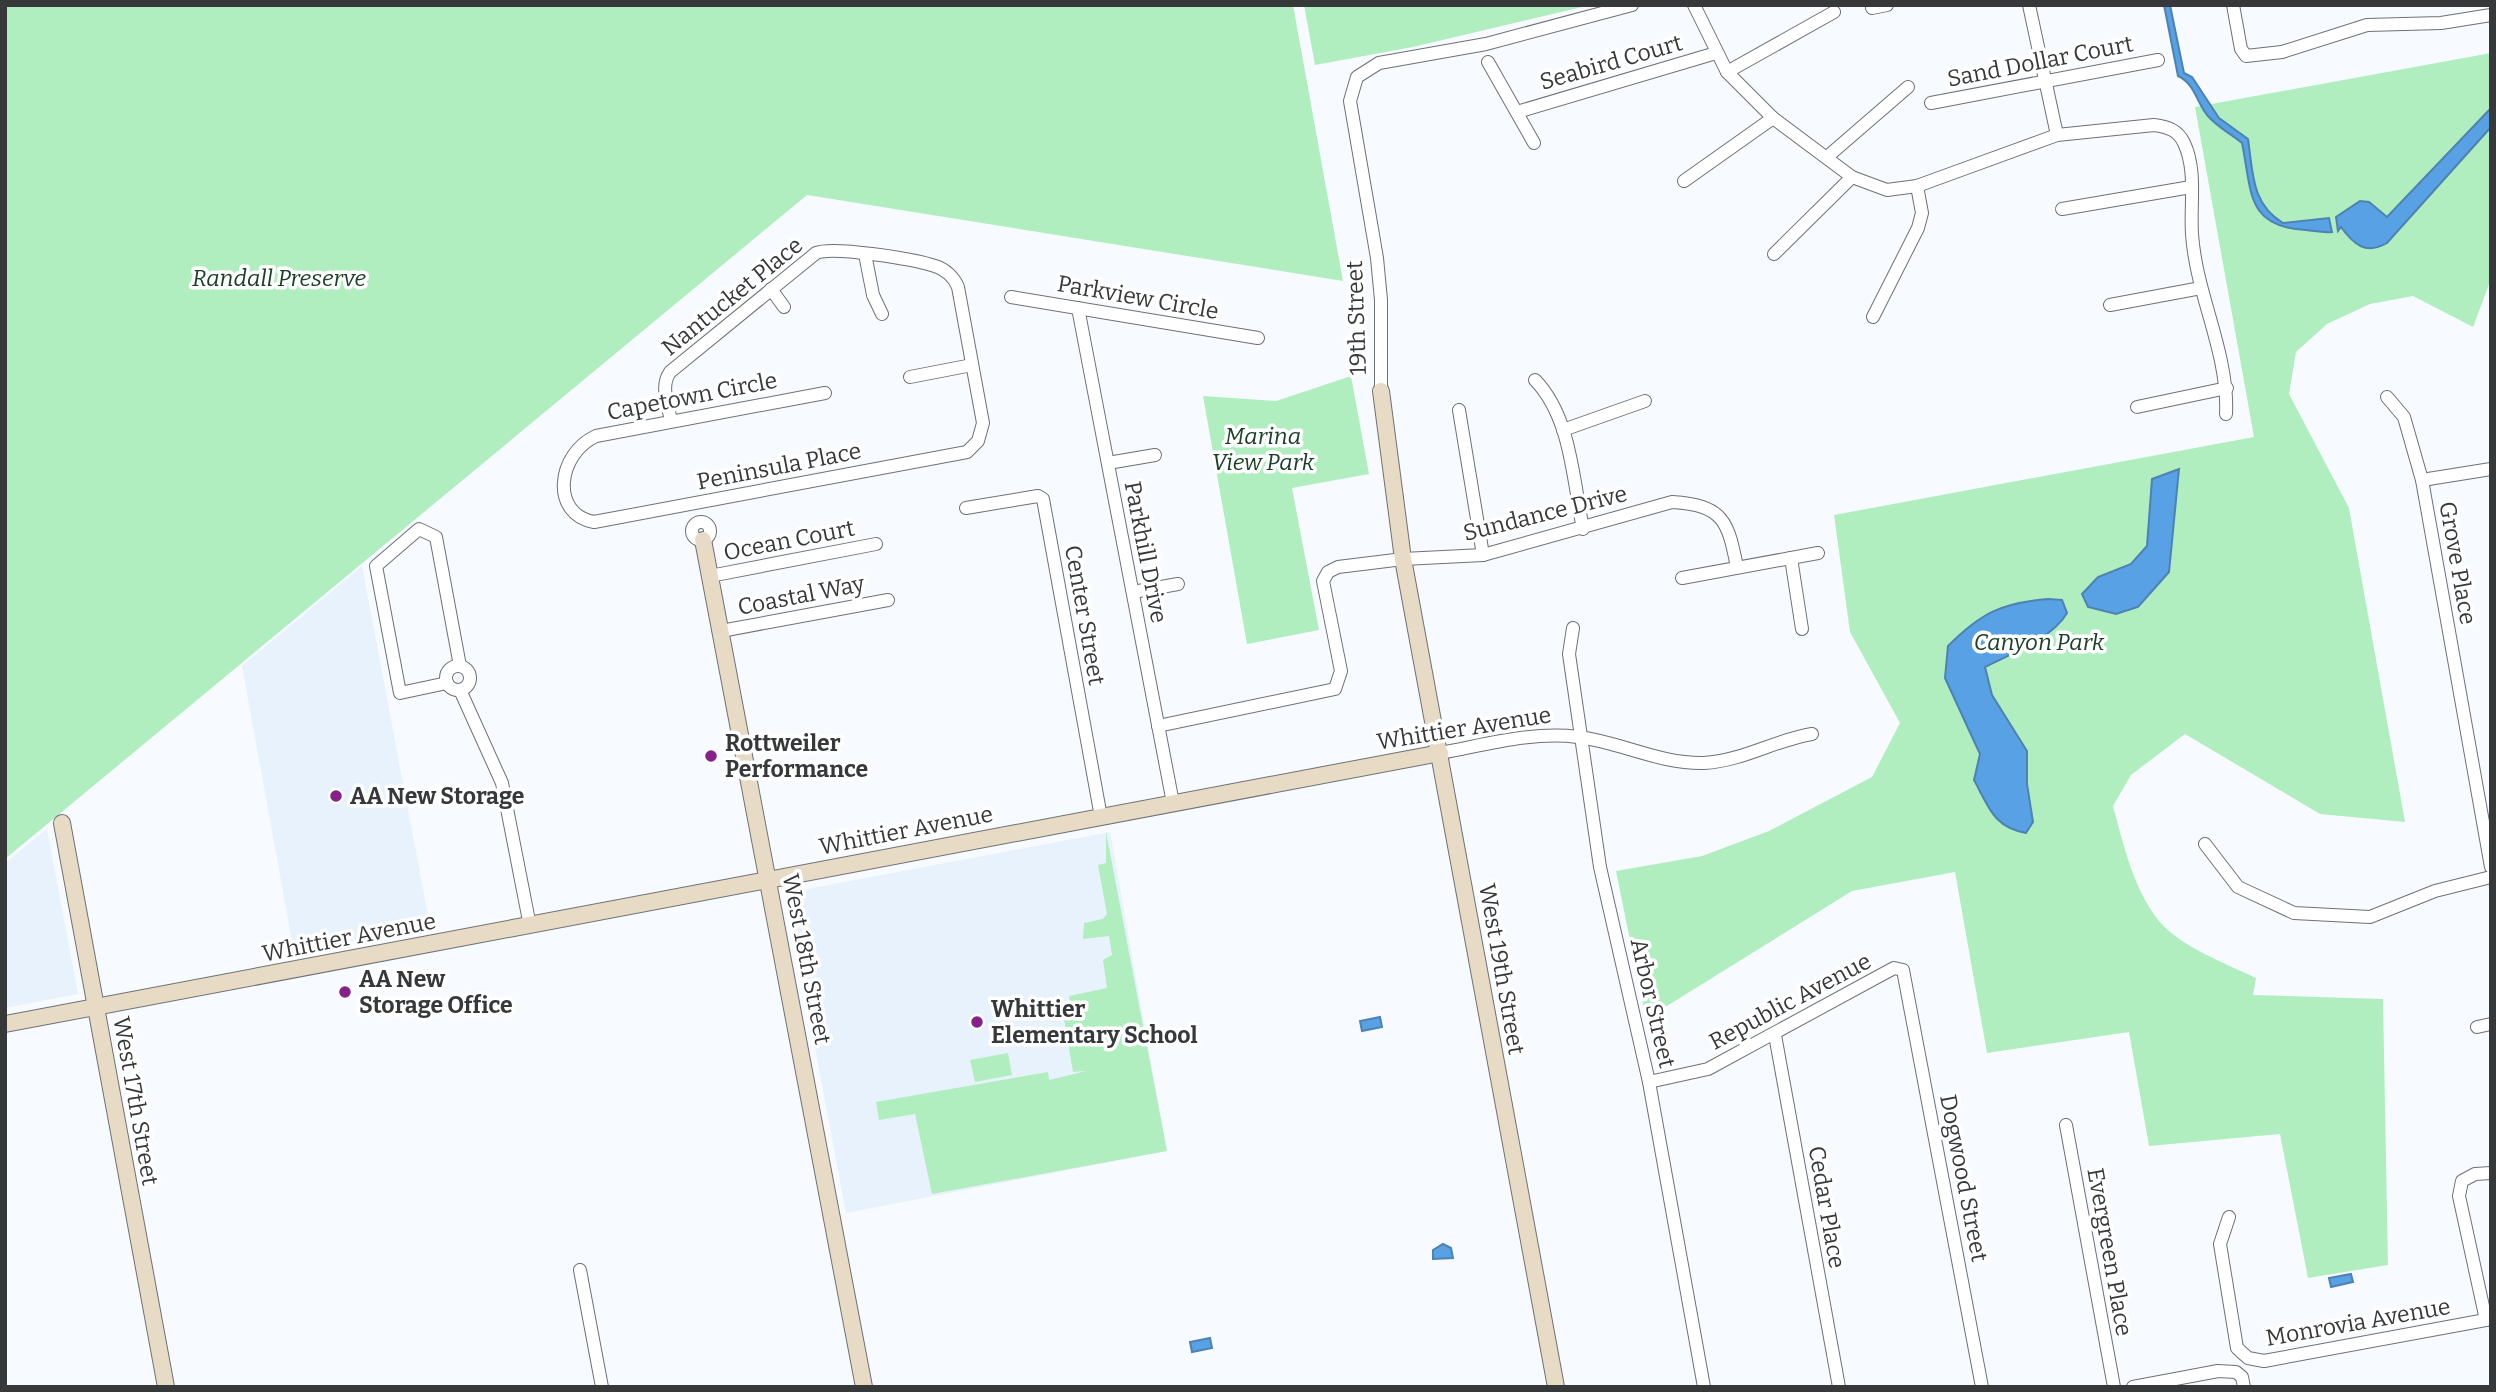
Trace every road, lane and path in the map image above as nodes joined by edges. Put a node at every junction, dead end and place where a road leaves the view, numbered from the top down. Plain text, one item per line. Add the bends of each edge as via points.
1 (1632, 5) edge
2 (1694, 5) edge
3 (1887, 5) edge
4 (2029, 5) edge
5 (2233, 5) edge
6 (1872, 8) dead end
7 (1834, 12) dead end
8 (2491, 15) edge
9 (1716, 53) junction
10 (2158, 60) dead end
11 (1488, 62) dead end
12 (1727, 72) junction
13 (2043, 82) junction
14 (1908, 87) dead end
15 (1931, 103) dead end
16 (1517, 111) junction
17 (1773, 118) junction
18 (2057, 135) junction
19 (1534, 143) dead end
20 (1827, 158) junction
21 (1852, 177) junction
22 (1684, 181) dead end
23 (1917, 186) junction
24 (2191, 187) junction
25 (2062, 209) dead end
26 (866, 254) junction
27 (1774, 254) dead end
28 (2201, 288) junction
29 (771, 289) junction
30 (1012, 297) dead end
31 (2110, 305) dead end
32 (784, 307) dead end
33 (1078, 308) junction
34 (882, 314) dead end
35 (1873, 317) dead end
36 (1258, 338) dead end
37 (972, 365) junction
38 (910, 377) dead end
39 (1535, 380) dead end
40 (2227, 388) junction
41 (1381, 391) joint
42 (825, 393) dead end
43 (2388, 397) dead end
44 (1645, 401) dead end
45 (2137, 407) dead end
46 (1459, 410) dead end
47 (2226, 414) dead end
48 (671, 421) junction
49 (1563, 430) junction
50 (1155, 455) dead end
51 (1108, 463) junction
52 (2491, 469) edge
53 (2422, 480) junction
54 (707, 501) junction
55 (686, 505) junction
56 (966, 508) dead end
57 (584, 520) joint
58 (1583, 528) junction
59 (706, 533) junction
60 (876, 544) dead end
61 (1818, 553) dead end
62 (1483, 555) junction
63 (1791, 558) junction
64 (1403, 559) junction
65 (1737, 567) junction
66 (710, 576) junction
67 (1682, 578) dead end
68 (1178, 584) dead end
69 (1132, 592) junction
70 (888, 600) dead end
71 (1573, 628) dead end
72 (1802, 629) dead end
73 (721, 631) junction
74 (460, 666) junction
75 (447, 683) junction
76 (460, 690) junction
77 (1158, 726) junction
78 (1812, 734) dead end
79 (1582, 737) junction
80 (1440, 752) junction
81 (1173, 803) junction
82 (1101, 817) junction
83 (62, 823) dead end
84 (2205, 844) dead end
85 (2491, 867) edge
86 (2491, 877) edge
87 (768, 879) junction
88 (530, 926) junction
89 (1905, 976) joint
90 (96, 1008) junction
91 (5, 1024) edge
92 (1774, 1035) junction
93 (1649, 1082) junction
94 (2066, 1125) dead end
95 (2491, 1173) edge
96 (2230, 1217) dead end
97 (580, 1270) dead end
98 (2488, 1320) edge
99 (2243, 1382) edge
100 (166, 1387) edge
101 (601, 1387) edge
102 (864, 1387) edge
103 (1556, 1387) edge
104 (1704, 1387) edge
105 (1839, 1387) edge
106 (1982, 1387) edge
107 (2114, 1387) edge
108 (2133, 1387) edge

1 - 41 street, 19th Street via 1486,44 1380,62 1357,76 1350,101 1377,258
2 - 9 street
3 - 6 street
4 - 13 street
5 - 8 street via 2246,56 2282,52 2367,25 2441,23
7 - 12 street
9 - 12 street
9 - 16 street, Seabird Court
10 - 13 street, Sand Dollar Court
11 - 16 street, Seabird Court
12 - 17 street
13 - 15 street, Sand Dollar Court
13 - 18 street
14 - 20 street
16 - 19 street, Seabird Court
17 - 20 street
17 - 22 street
18 - 23 street
18 - 24 street via 2168,127 2185,145
20 - 21 street
21 - 23 street via 1887,190
21 - 27 street
23 - 35 street via 1922,213 1918,228
24 - 25 street
24 - 28 street via 2192,236
26 - 29 street, Nantucket Place via 824,250
26 - 34 street via 873,295
26 - 37 street, Nantucket Place via 937,266 950,275 958,287
28 - 31 street
28 - 40 street
29 - 32 street
29 - 48 street, Nantucket Place via 670,372 665,389
30 - 33 street, Parkview Circle
33 - 36 street, Parkview Circle
33 - 51 street, Parkhill Drive
37 - 38 street
37 - 54 street, Peninsula Place via 983,423 978,441 967,452
39 - 49 street via 1551,397
40 - 45 street
40 - 47 street
41 - 64 street, 19th Street
42 - 48 street, Capetown Circle
43 - 53 street, Grove Place via 2404,417
44 - 49 street
46 - 62 street
48 - 57 street, Capetown Circle via 596,436 572,453 564,476 566,492 570,507
49 - 58 street
50 - 51 street
51 - 69 street, Parkhill Drive
52 - 53 street
53 - 85 street, Grove Place
54 - 55 street, Peninsula Place
54 - 59 street, West 18th Street
55 - 57 street, Peninsula Place
55 - 59 street, West 18th Street via 694,536
56 - 82 street, Center Street via 1038,496 1043,499
58 - 62 street, Sundance Drive
58 - 65 street, Sundance Drive via 1672,502 1695,503 1720,516 1729,530
59 - 66 street, West 18th Street
60 - 66 street, Ocean Court
61 - 63 street
62 - 64 street, Sundance Drive
63 - 65 street
63 - 72 street
64 - 77 street, Sundance Drive via 1338,567 1323,581 1341,671 1335,689
64 - 80 street, West 19th Street
65 - 67 street
66 - 73 street, West 18th Street
68 - 69 street
69 - 77 street, Parkhill Drive
70 - 73 street, Coastal Way
71 - 79 street, Arbor Street via 1569,654
73 - 87 street, West 18th Street
74 - 75 street via 449,669
74 - 75 street via 436,537 419,529 376,566 400,693
74 - 76 street via 470,676
75 - 76 street
76 - 88 street via 502,783
77 - 81 street, Parkhill Drive
78 - 79 street, Whittier Avenue via 1705,762 1664,759
79 - 80 street, Whittier Avenue via 1534,736
79 - 93 street, Arbor Street via 1600,867
80 - 81 street, Whittier Avenue
80 - 103 street, West 19th Street
81 - 82 street, Whittier Avenue
82 - 87 street, Whittier Avenue
83 - 90 street, West 17th Street
84 - 86 street via 2238,887 2294,913 2370,917 2435,891
87 - 88 street, Whittier Avenue
87 - 102 street, West 18th Street
88 - 90 street, Whittier Avenue
89 - 92 street, Republic Avenue via 1903,970 1894,968
89 - 106 street, Dogwood Street
90 - 91 street, Whittier Avenue
90 - 100 street, West 17th Street
92 - 93 street, Republic Avenue via 1708,1069
92 - 105 street, Cedar Place
93 - 104 street, Arbor Street
94 - 107 street, Evergreen Place
95 - 98 street via 2470,1175 2462,1181 2459,1196
96 - 98 street, Monrovia Avenue via 2220,1244 2237,1348 2248,1358 2264,1361
97 - 101 street
99 - 108 street via 2235,1372 2218,1371

